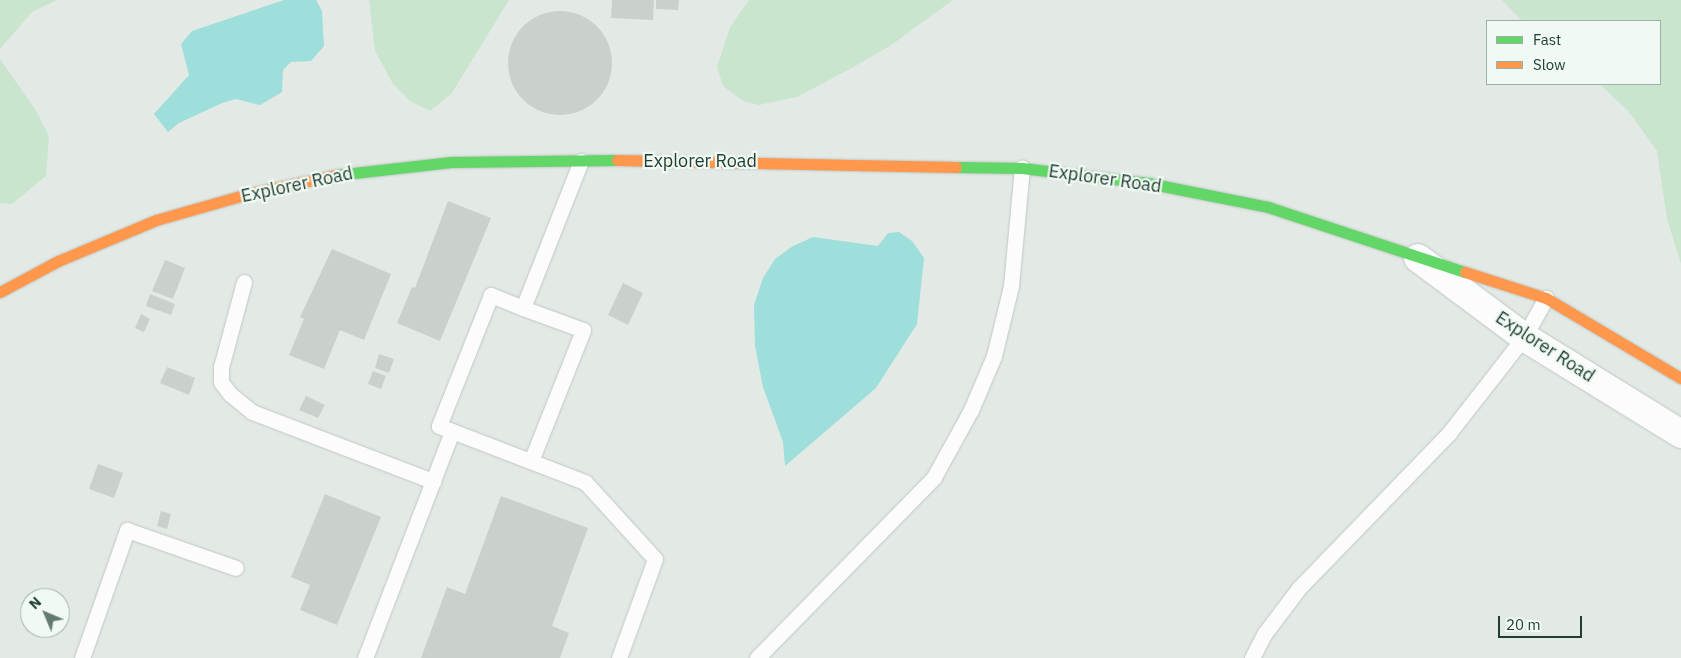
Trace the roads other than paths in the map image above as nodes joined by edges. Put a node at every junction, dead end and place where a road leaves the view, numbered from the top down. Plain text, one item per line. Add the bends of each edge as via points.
1 (581, 161) junction
2 (1022, 168) junction
3 (1413, 254) junction
4 (244, 282) dead end
5 (0, 292) edge
6 (1546, 298) junction
7 (523, 308) junction
8 (1524, 337) junction
9 (1681, 378) edge
10 (452, 431) junction
11 (1681, 434) edge
12 (531, 461) junction
13 (433, 481) junction
14 (236, 568) dead end
15 (82, 658) edge
16 (365, 658) edge
17 (619, 658) edge
18 (757, 658) edge
19 (1252, 658) edge

1 - 2 street, Explorer Road via 836,162
1 - 5 street, Explorer Road via 452,162 348,173 247,194 156,220 58,261
1 - 7 lane
2 - 3 street, Explorer Road via 1148,184 1268,207
2 - 18 lane via 1011,286 994,356 971,410 934,477
3 - 6 street, Explorer Road
3 - 8 street, Explorer Road
4 - 13 lane via 221,366 221,382 230,394 252,412
6 - 8 lane
6 - 9 street, Explorer Road
7 - 10 lane via 491,295 439,426
7 - 12 lane via 583,330
8 - 11 street, Explorer Road
8 - 19 lane via 1449,432 1299,588 1265,634
10 - 12 lane
10 - 13 lane
12 - 17 lane via 585,482 655,559
13 - 16 lane
14 - 15 lane via 127,530

